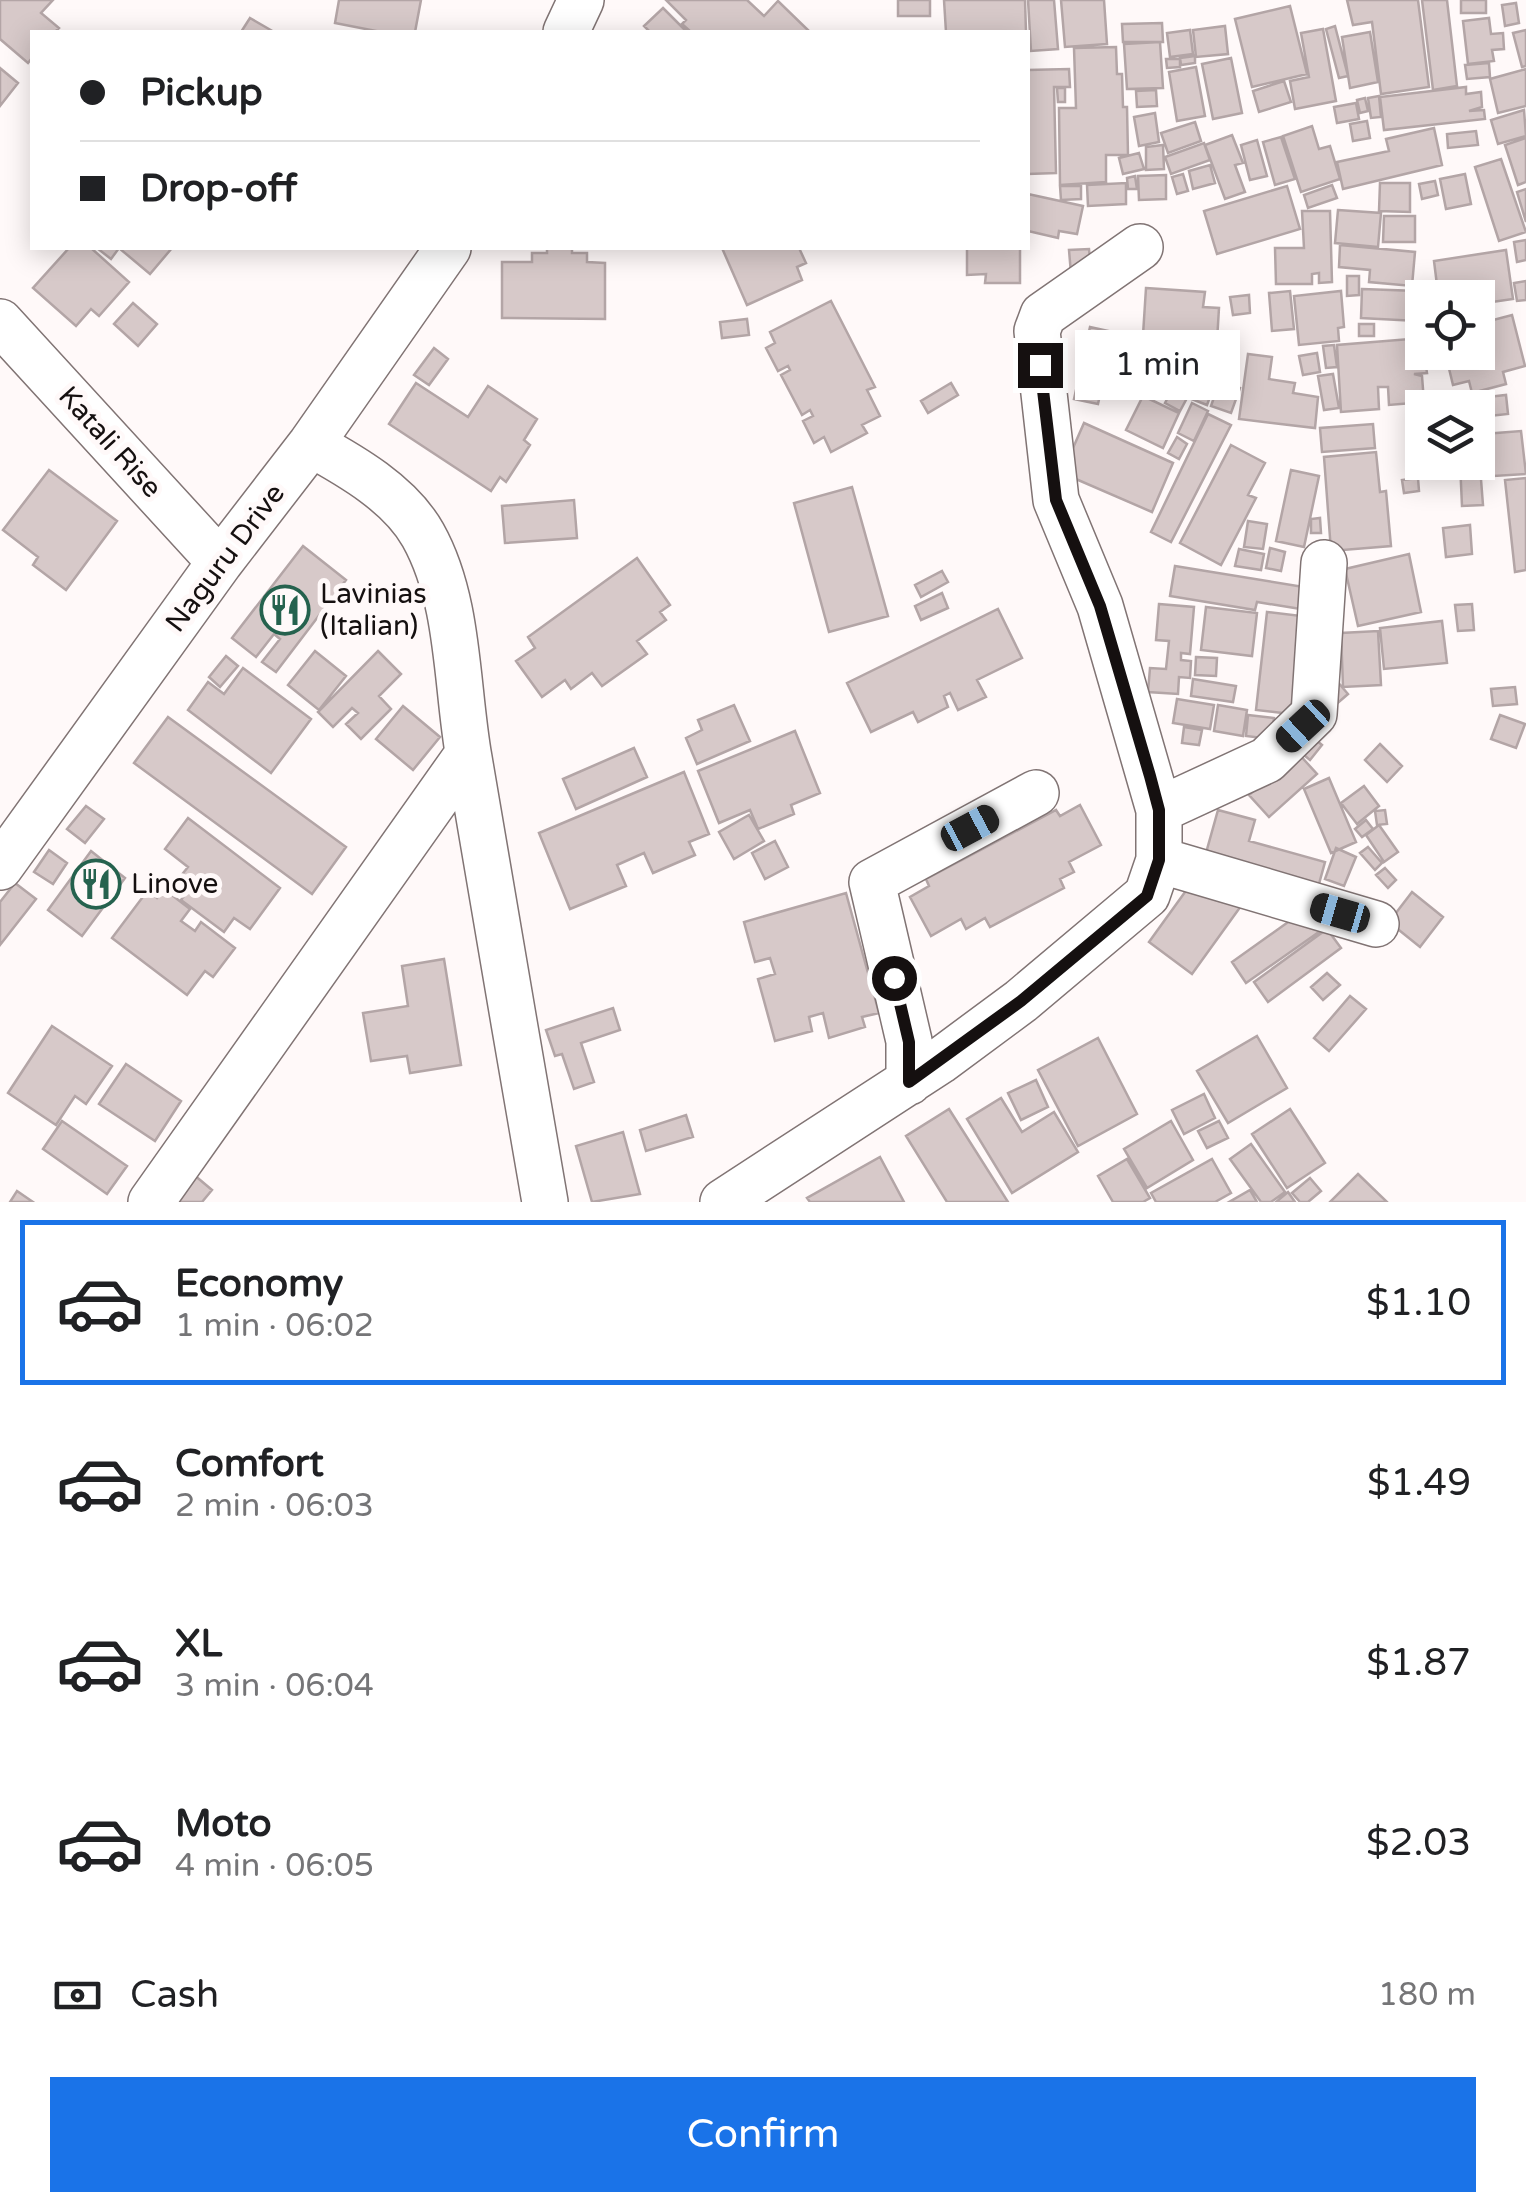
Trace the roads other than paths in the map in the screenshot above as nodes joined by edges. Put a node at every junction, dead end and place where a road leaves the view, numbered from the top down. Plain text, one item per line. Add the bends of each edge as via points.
1 (582, 0) edge
2 (567, 30) edge
3 (1140, 248) dead end
4 (447, 250) edge
5 (0, 322) edge
6 (312, 444) junction
7 (220, 562) junction
8 (1324, 563) dead end
9 (468, 754) junction
10 (1036, 793) dead end
11 (1159, 810) junction
12 (1159, 860) junction
13 (0, 867) edge
14 (1376, 924) dead end
15 (909, 1082) junction
16 (150, 1202) edge
17 (545, 1202) edge
18 (724, 1202) edge

1 - 2 street
3 - 11 street via 1043,314 1037,331 1056,500 1100,606
4 - 6 street, Naguru Drive
5 - 7 street, Katali Rise
6 - 7 street, Naguru Drive
6 - 9 street via 364,477 422,533 444,585
7 - 13 street, Naguru Drive
8 - 11 street via 1314,714 1267,760
9 - 16 street
9 - 17 street
10 - 15 street via 872,882 909,1042
11 - 12 street
12 - 14 street
12 - 15 street via 1147,896 1021,1001
15 - 18 street

